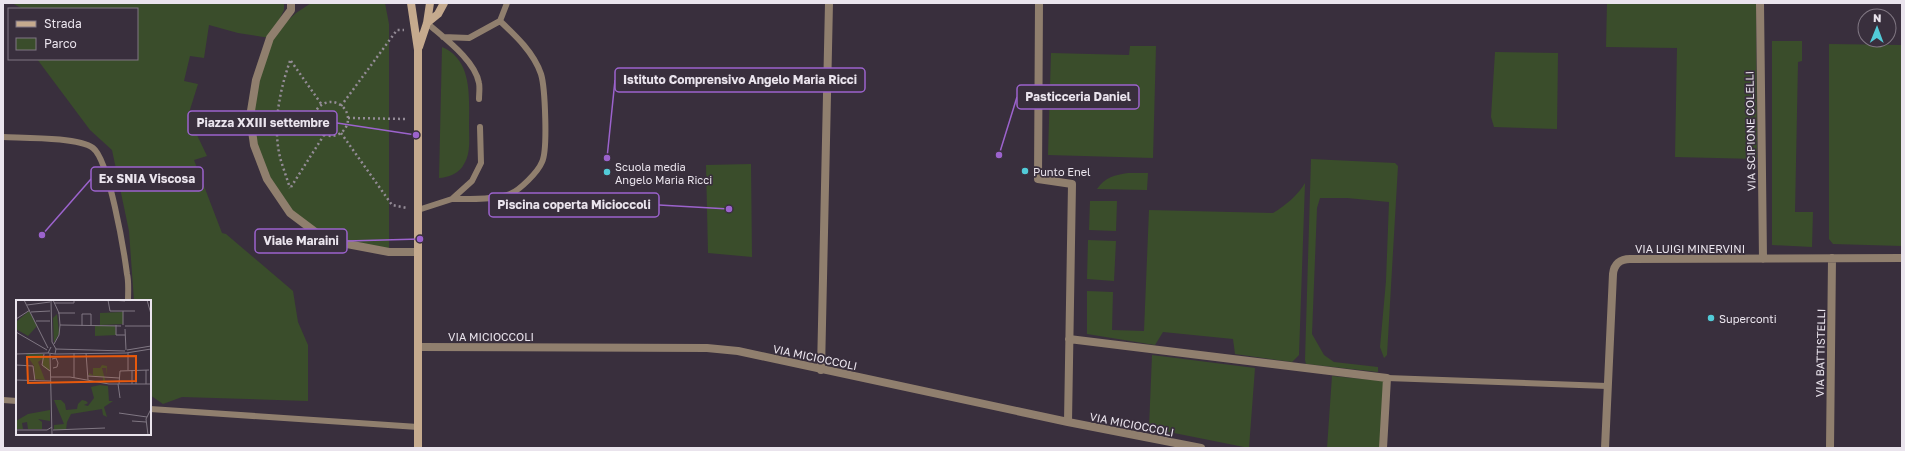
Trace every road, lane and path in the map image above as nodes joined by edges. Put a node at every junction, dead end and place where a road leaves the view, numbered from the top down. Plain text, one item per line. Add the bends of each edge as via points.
1 (291, 3) edge
2 (410, 3) edge
3 (430, 3) edge
4 (444, 3) edge
5 (506, 3) edge
6 (829, 3) edge
7 (1039, 3) edge
8 (1760, 3) edge
9 (500, 21) junction
10 (427, 23) junction
11 (415, 29) junction
12 (443, 37) junction
13 (418, 50) junction
14 (479, 98) dead end
15 (322, 105) junction
16 (341, 106) junction
17 (348, 118) junction
18 (418, 119) junction
19 (480, 128) dead end
20 (341, 133) junction
21 (324, 135) junction
22 (3, 137) edge
23 (452, 199) junction
24 (418, 210) junction
25 (418, 252) junction
26 (1832, 258) junction
27 (1902, 258) edge
28 (1763, 259) junction
29 (128, 300) edge
30 (1069, 339) junction
31 (418, 347) junction
32 (822, 370) junction
33 (1387, 378) junction
34 (1607, 386) junction
35 (3, 400) edge
36 (16, 401) edge
37 (151, 409) edge
38 (1068, 422) junction
39 (418, 427) junction
40 (418, 448) edge
41 (1200, 448) edge
42 (1383, 448) edge
43 (1605, 448) edge
44 (1830, 448) edge

1 - 25 street via 291,10 270,38 256,80 250,117 254,145 266,179 290,213 326,240 389,252
2 - 11 main road
3 - 10 main road
4 - 10 main road via 438,14
5 - 9 lane
6 - 32 street
7 - 30 street via 1038,178 1072,184
8 - 28 street, VIA SCIPIONE COLELLI
9 - 12 lane via 470,38
9 - 23 lane via 517,37 541,74 545,134 543,162 525,183 510,194
10 - 12 lane
10 - 13 main road
11 - 13 main road
11 - 16 path via 397,30
12 - 14 lane via 470,64 479,82
13 - 18 main road
15 - 16 path via 334,103
15 - 21 path via 314,118 315,127
15 - 21 path via 290,61 282,83 278,129 281,160 290,188
16 - 17 path
17 - 18 path
17 - 20 path
18 - 24 main road
19 - 23 lane via 481,163 472,181
20 - 21 path via 335,136
20 - 24 path via 392,205
22 - 29 lane via 79,142 94,149 103,164 113,203 128,275
23 - 24 lane
24 - 25 main road
25 - 31 main road
26 - 27 street, VIA LUIGI MINERVINI
26 - 28 street, VIA LUIGI MINERVINI
26 - 44 street, VIA BATTISTELLI
28 - 34 street, VIA LUIGI MINERVINI via 1621,260 1613,274
30 - 33 street
30 - 38 street
31 - 32 street, VIA MICIOCCOLI via 707,348 738,351
31 - 39 main road
32 - 38 street, VIA MICIOCCOLI
33 - 34 lane
33 - 42 street
34 - 43 street, VIA LUIGI MINERVINI
35 - 36 lane
37 - 39 lane
38 - 41 street, VIA MICIOCCOLI
39 - 40 main road

